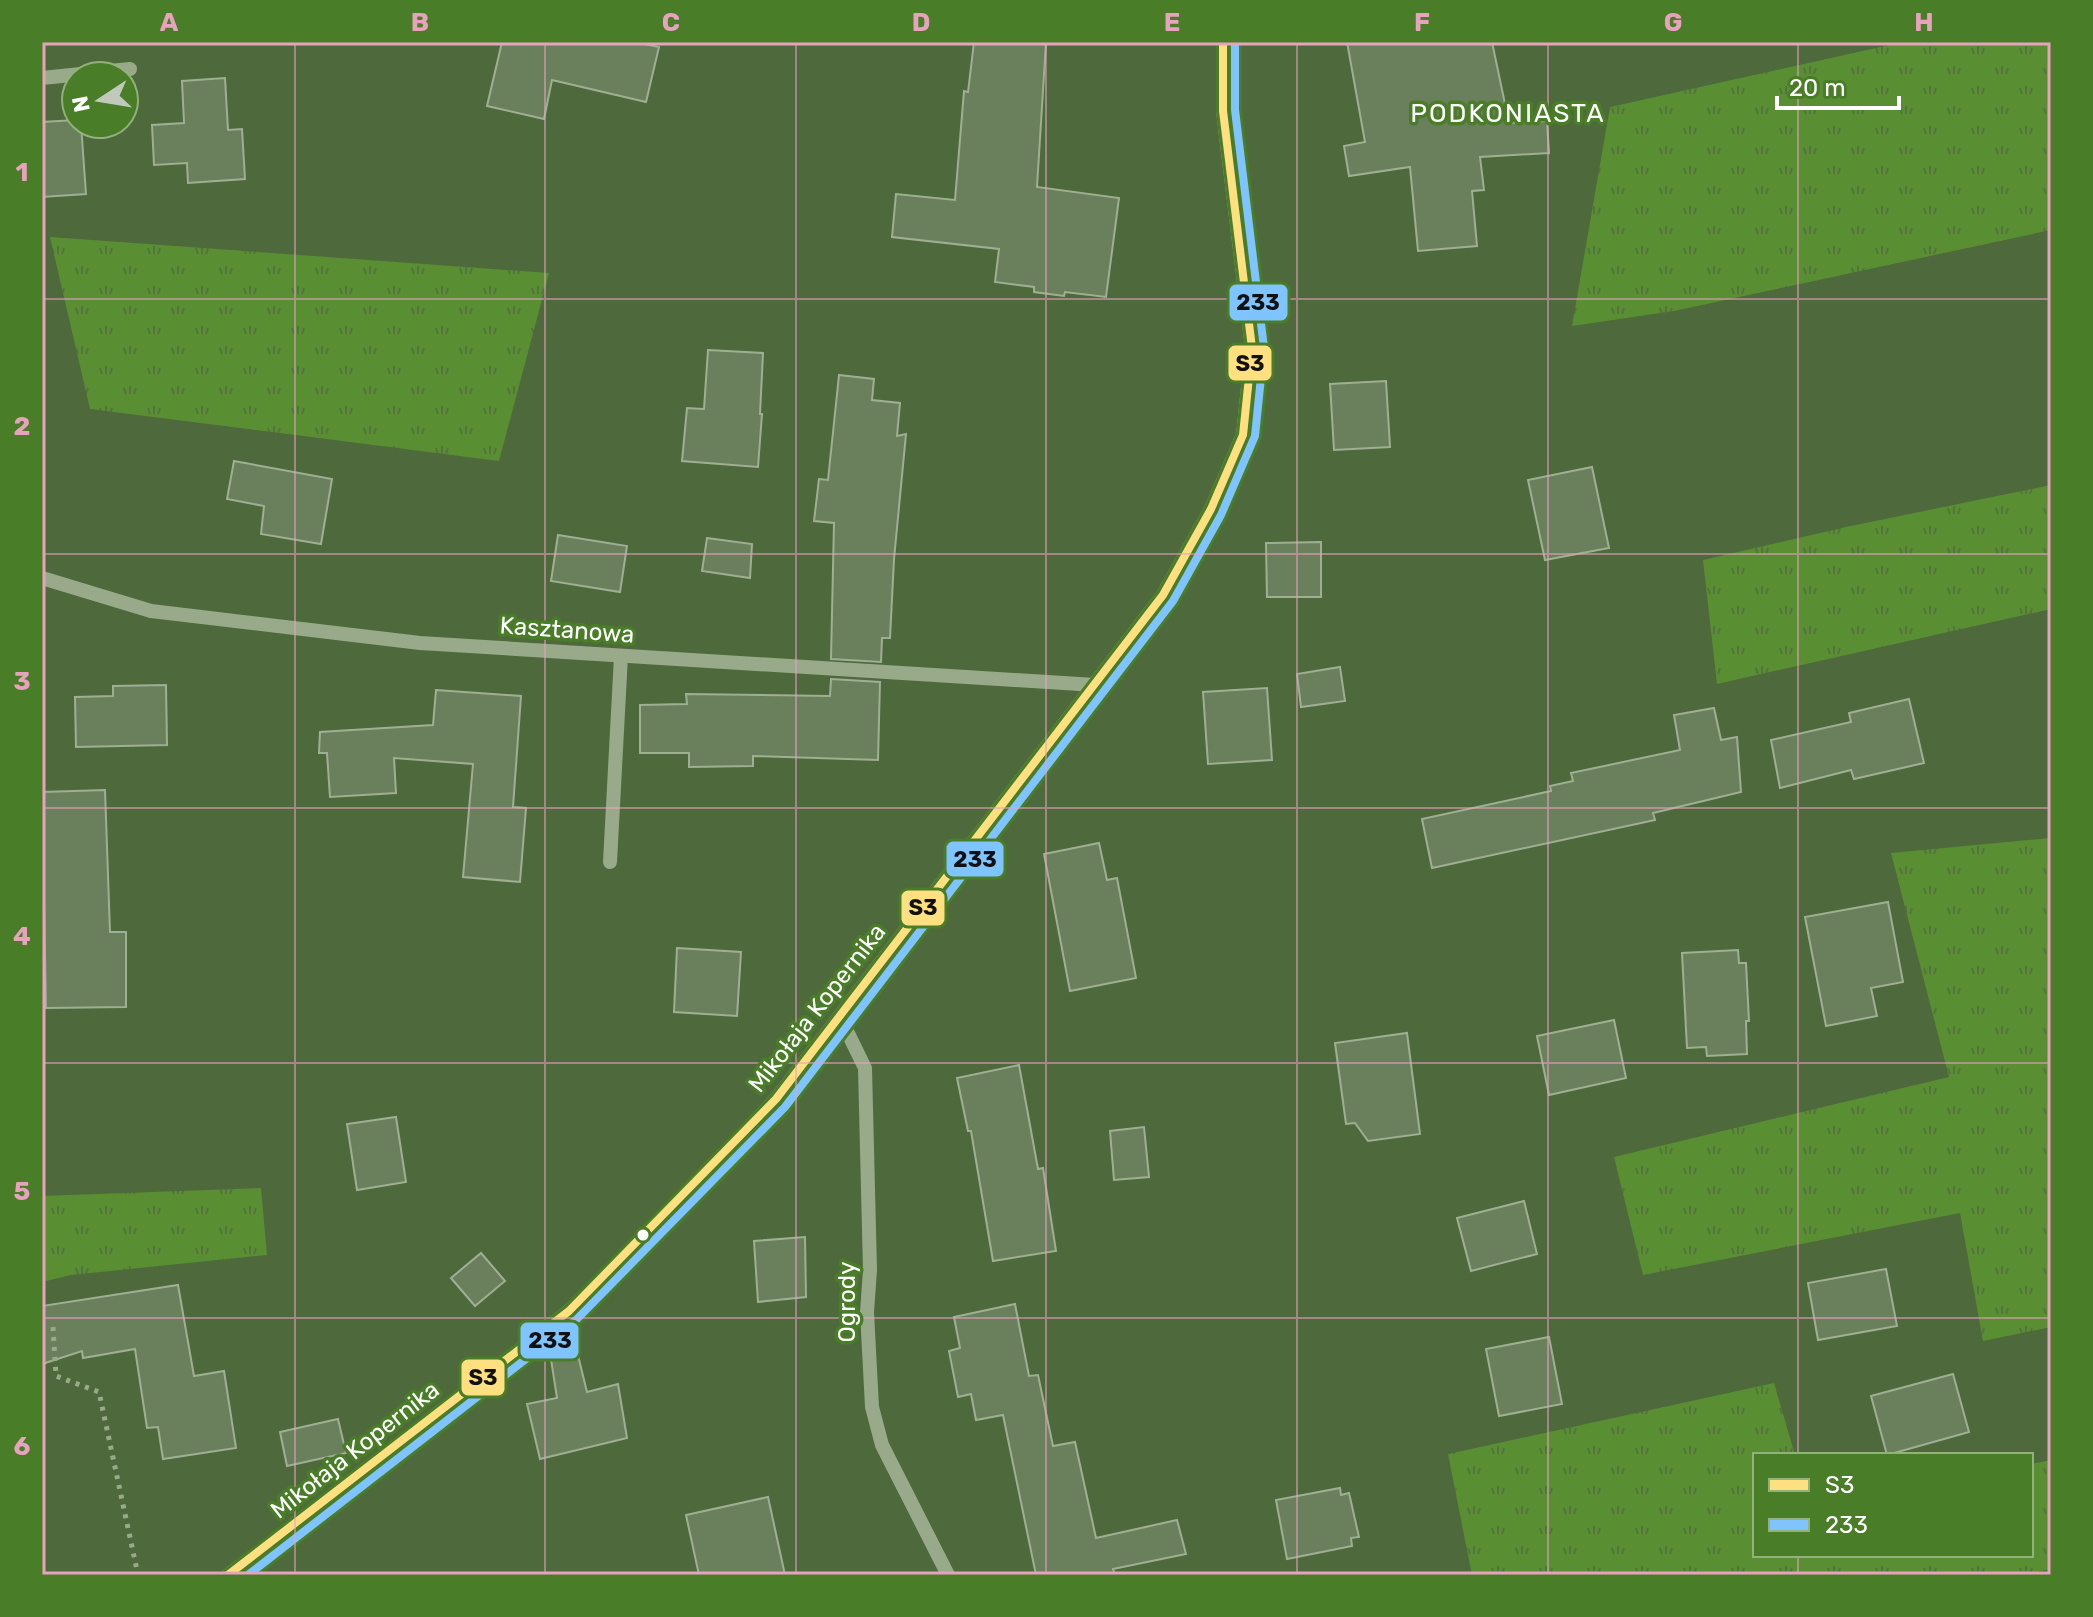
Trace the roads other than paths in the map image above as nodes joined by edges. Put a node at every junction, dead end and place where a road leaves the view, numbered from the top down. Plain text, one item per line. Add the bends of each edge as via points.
1 (1223, 42) edge
2 (42, 578) edge
3 (621, 656) junction
4 (1095, 685) junction
5 (610, 862) dead end
6 (840, 1017) junction
7 (228, 1575) edge
8 (948, 1575) edge

1 - 4 street, Mikołaja Kopernika via 1223,111 1252,348 1243,435 1211,509 1163,595
2 - 3 street, Kasztanowa via 151,611 420,643
3 - 4 street, Kasztanowa
3 - 5 street
4 - 6 street, Mikołaja Kopernika
6 - 7 street, Mikołaja Kopernika via 776,1099 569,1311
6 - 8 street, Ogrody via 865,1068 872,1407 882,1445

